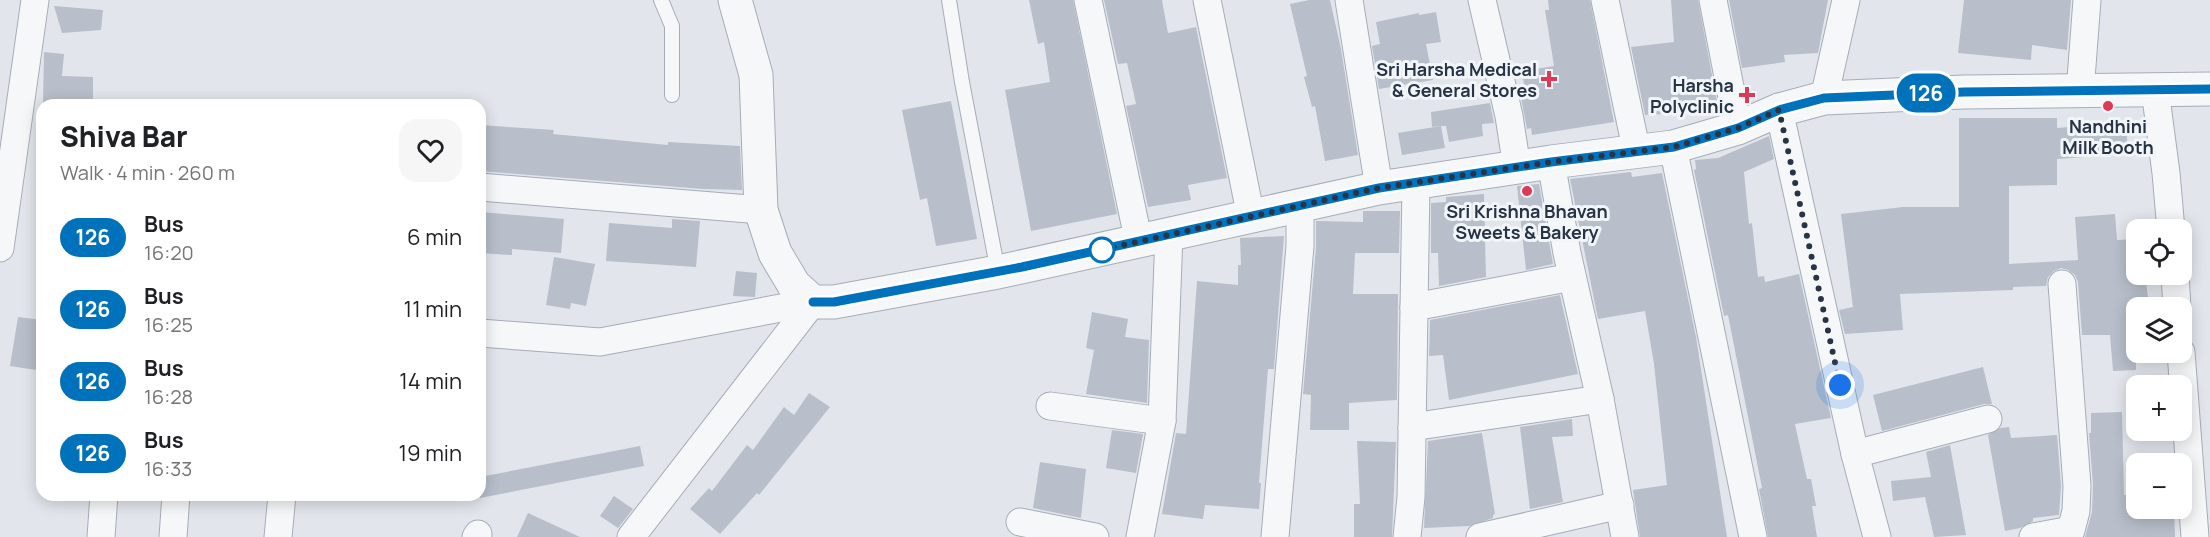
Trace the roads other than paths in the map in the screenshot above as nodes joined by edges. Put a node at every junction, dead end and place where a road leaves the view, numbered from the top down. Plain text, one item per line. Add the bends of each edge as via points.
1 (35, 0) edge
2 (661, 0) edge
3 (735, 0) edge
4 (949, 0) edge
5 (1088, 0) edge
6 (1207, 0) edge
7 (1349, 0) edge
8 (1482, 0) edge
9 (1605, 0) edge
10 (1713, 0) edge
11 (1846, 0) edge
12 (2087, 0) edge
13 (2210, 89) edge
14 (2155, 90) junction
15 (2080, 92) junction
16 (672, 94) dead end
17 (1824, 98) junction
18 (1779, 110) junction
19 (1738, 128) junction
20 (1674, 147) junction
21 (1636, 153) junction
22 (6, 158) edge
23 (1551, 162) junction
24 (1516, 168) junction
25 (1416, 184) junction
26 (486, 187) edge
27 (1379, 188) junction
28 (1300, 205) junction
29 (761, 210) junction
30 (1251, 217) junction
31 (2170, 219) edge
32 (1154, 238) junction
33 (0, 248) edge
34 (998, 272) junction
35 (1572, 277) junction
36 (2062, 284) dead end
37 (813, 302) junction
38 (1414, 307) junction
39 (486, 333) edge
40 (2182, 363) edge
41 (1600, 399) junction
42 (1050, 406) dead end
43 (1988, 419) dead end
44 (1162, 421) junction
45 (1413, 427) junction
46 (1855, 454) junction
47 (104, 501) edge
48 (176, 501) edge
49 (281, 501) edge
50 (1620, 505) junction
51 (1020, 522) dead end
52 (101, 537) edge
53 (173, 537) edge
54 (278, 537) edge
55 (631, 537) edge
56 (1095, 537) edge
57 (1140, 537) edge
58 (1275, 537) edge
59 (1407, 537) edge
60 (1480, 537) edge
61 (1625, 537) edge
62 (1753, 537) edge
63 (1876, 537) edge
64 (2033, 537) edge
65 (2195, 537) edge

1 - 22 street
2 - 16 lane via 672,26
3 - 29 street via 756,75
4 - 34 lane
5 - 32 street
6 - 30 street
7 - 27 street
8 - 24 street via 1509,116
9 - 21 street
10 - 19 street
11 - 17 street
12 - 15 street
13 - 14 street
14 - 15 street
14 - 31 street
15 - 17 street
17 - 18 street
18 - 19 street
18 - 46 street
19 - 20 street
20 - 21 street
20 - 62 street
21 - 23 street
22 - 33 street
23 - 24 street
23 - 35 street
24 - 25 street
25 - 27 street
25 - 38 street
26 - 29 street
27 - 28 street
28 - 30 street
28 - 58 street via 1300,246
29 - 37 street via 775,253 794,285
30 - 32 street
32 - 34 street
32 - 44 street
34 - 37 street via 834,302
35 - 38 street
35 - 41 street
36 - 64 street via 2076,511 2071,530
37 - 39 street via 600,342
37 - 55 street
38 - 45 street
40 - 65 street
41 - 45 street
41 - 50 street
42 - 44 street
43 - 46 street
44 - 57 street
45 - 59 street
46 - 63 street
47 - 52 street
48 - 53 street
49 - 54 street
50 - 60 street
50 - 61 street
51 - 56 street

